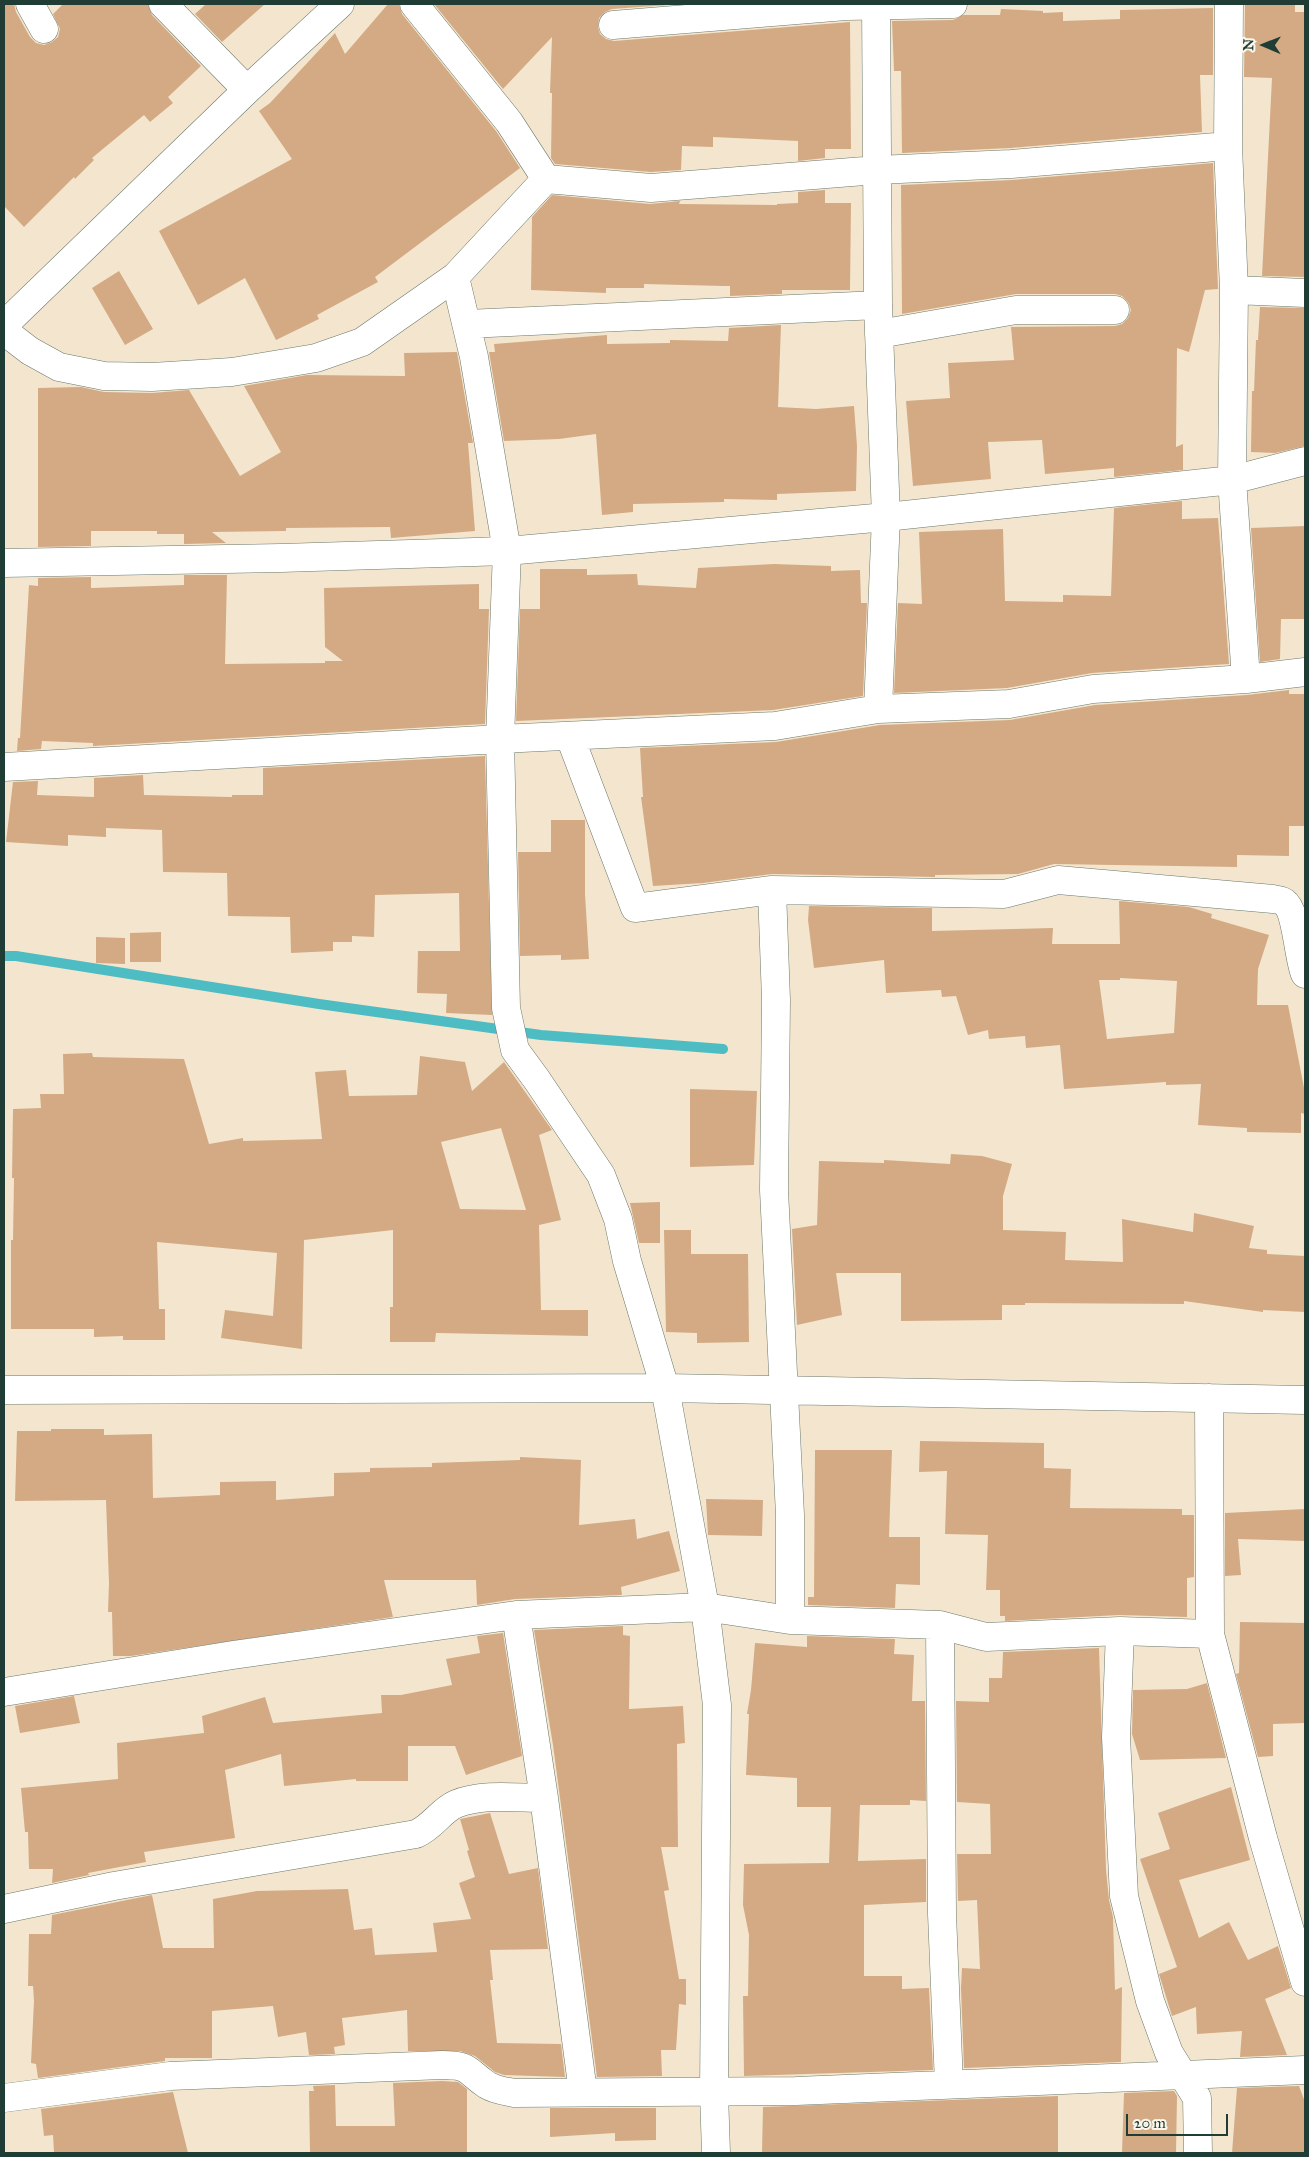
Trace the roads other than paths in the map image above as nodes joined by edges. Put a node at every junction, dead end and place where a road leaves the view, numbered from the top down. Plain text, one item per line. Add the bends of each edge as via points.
1 (30, 4) edge
2 (163, 4) edge
3 (340, 4) edge
4 (414, 4) edge
5 (954, 4) edge
6 (1229, 4) edge
7 (876, 5) edge
8 (613, 25) dead end
9 (44, 29) dead end
10 (246, 90) junction
11 (1228, 146) junction
12 (878, 170) junction
13 (546, 179) junction
14 (455, 276) junction
15 (1234, 290) junction
16 (1305, 293) edge
17 (878, 305) junction
18 (1115, 310) dead end
19 (468, 324) junction
20 (4, 325) edge
21 (4, 331) edge
22 (879, 334) junction
23 (1305, 461) edge
24 (1232, 480) junction
25 (886, 517) junction
26 (507, 551) junction
27 (4, 563) edge
28 (1305, 672) edge
29 (1246, 679) junction
30 (878, 709) junction
31 (570, 737) junction
32 (500, 738) junction
33 (4, 767) edge
34 (772, 890) junction
35 (1305, 974) edge
36 (665, 1388) junction
37 (4, 1390) edge
38 (784, 1391) junction
39 (1209, 1398) junction
40 (1305, 1400) edge
41 (706, 1607) junction
42 (516, 1615) junction
43 (790, 1620) junction
44 (940, 1625) junction
45 (1120, 1631) junction
46 (1210, 1634) junction
47 (4, 1692) edge
48 (544, 1798) junction
49 (4, 1909) edge
50 (1305, 1982) edge
51 (1305, 2070) edge
52 (1183, 2074) junction
53 (949, 2084) junction
54 (583, 2092) junction
55 (714, 2093) junction
56 (4, 2098) edge
57 (716, 2153) edge
58 (1198, 2153) edge

1 - 9 street
2 - 10 street
3 - 10 street
4 - 13 street via 509,122
5 - 7 street
6 - 11 street
7 - 8 street
7 - 12 street
10 - 20 street
11 - 12 street via 1012,164
11 - 15 street
12 - 13 street via 651,188
12 - 17 street
13 - 14 street
14 - 19 street
14 - 21 street via 362,342 316,358 232,372 152,377 95,374 59,367
15 - 16 street
15 - 24 street
17 - 19 street
17 - 22 street
18 - 22 street via 1016,310
19 - 26 street
22 - 25 street
23 - 24 street
24 - 25 street
24 - 29 street
25 - 26 street
25 - 30 street
26 - 27 street
26 - 32 street
28 - 29 street
29 - 30 street via 1094,689 1010,704
30 - 31 street via 775,726
31 - 32 street
31 - 34 street via 635,908
32 - 33 street
32 - 36 street via 506,1008 515,1050 601,1175 618,1219 627,1261
34 - 35 street via 1004,894 1058,880 1273,899 1284,901 1292,914
34 - 38 street via 776,1000 774,1190
36 - 37 street
36 - 38 street
36 - 41 street
38 - 39 street
38 - 43 street via 790,1515
39 - 40 street
39 - 46 street
41 - 42 street
41 - 43 street
41 - 55 street via 717,1705
42 - 47 street
42 - 48 street
43 - 44 street
44 - 45 street via 986,1637
44 - 53 street via 942,1914
45 - 46 street
45 - 52 street via 1116,1737 1124,1896 1150,2001 1169,2053
46 - 50 street via 1263,1838
48 - 49 street via 472,1800 455,1804 429,1828 416,1834 114,1886
48 - 54 street
51 - 52 street
52 - 53 street
52 - 58 street via 1197,2098
53 - 55 street
54 - 55 street
54 - 56 street via 514,2093 498,2090 459,2065 442,2065 170,2076
55 - 57 street

